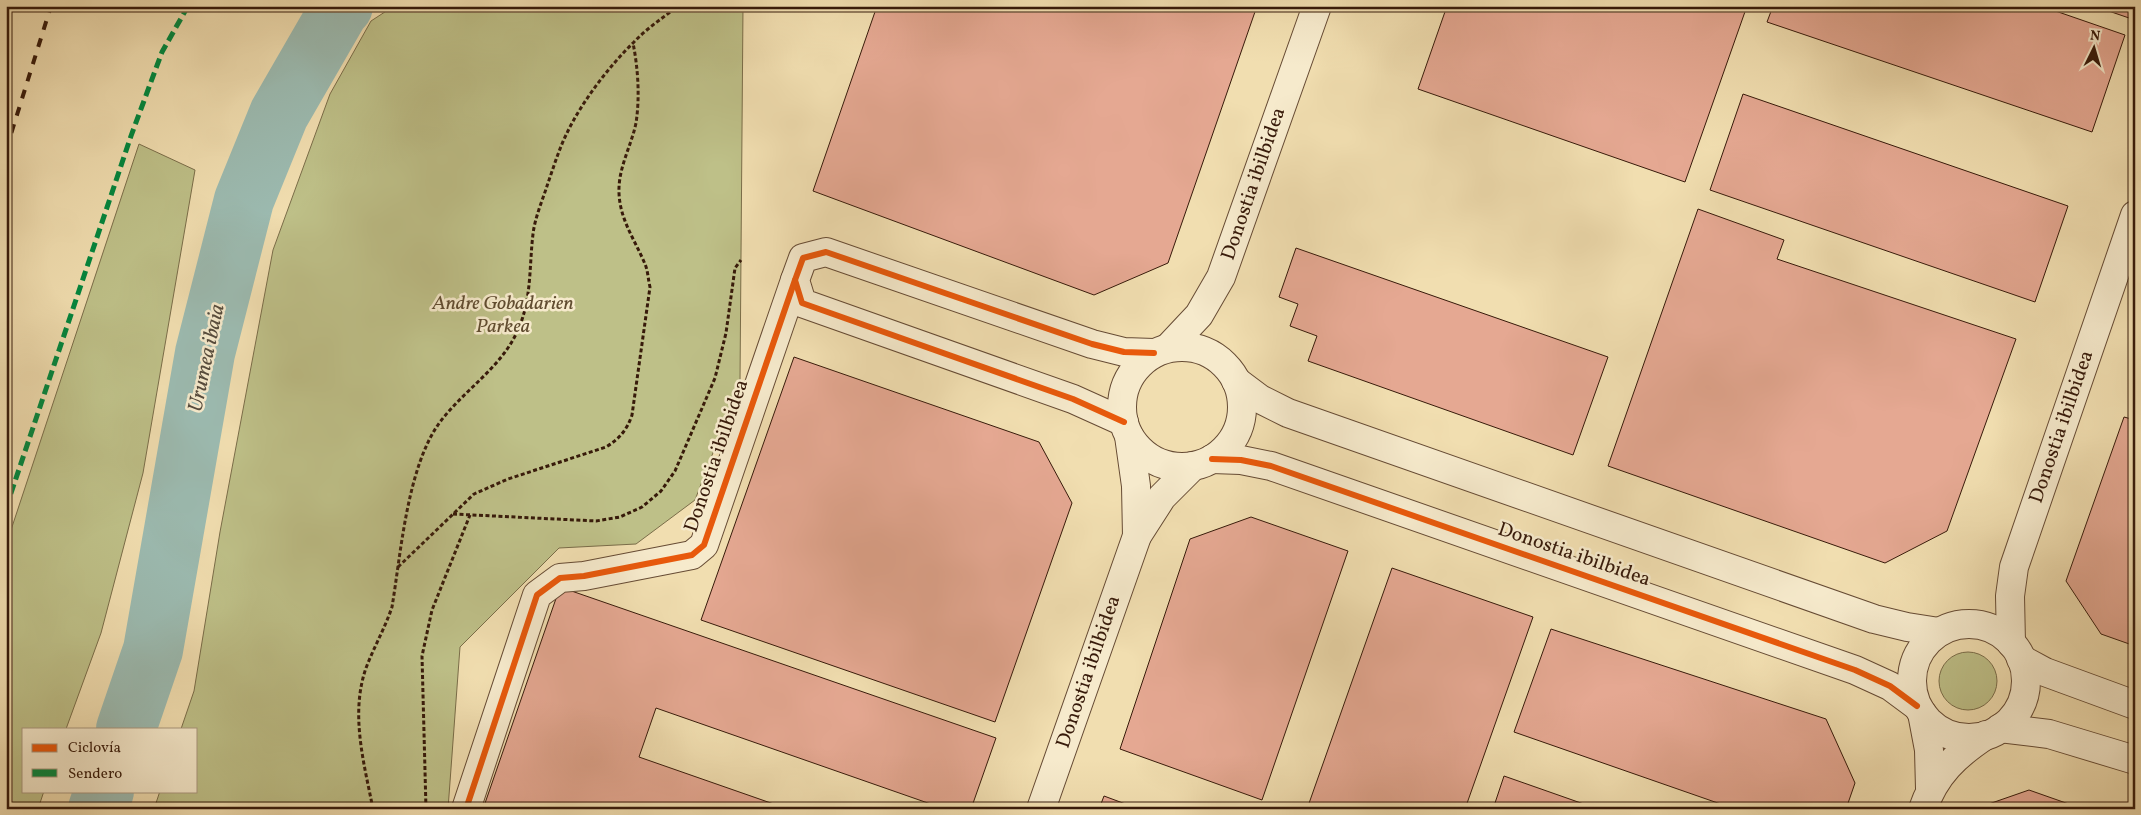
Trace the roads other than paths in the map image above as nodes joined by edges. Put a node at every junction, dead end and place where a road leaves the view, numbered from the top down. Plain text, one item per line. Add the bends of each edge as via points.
1 (1317, 6) edge
2 (2135, 215) edge
3 (794, 280) junction
4 (1161, 351) junction
5 (1236, 381) junction
6 (1126, 429) junction
7 (1203, 462) junction
8 (1137, 536) junction
9 (1939, 632) junction
10 (2016, 651) junction
11 (2135, 705) edge
12 (1919, 709) junction
13 (1993, 732) junction
14 (2135, 760) edge
15 (1927, 799) edge
16 (466, 809) edge
17 (1041, 809) edge

1 - 4 street, Donostia ibilbidea via 1221,277 1199,315
2 - 10 street, Donostia ibilbidea via 2014,567 2010,596
3 - 4 street, Donostia ibilbidea via 803,258 826,252 1092,344 1124,352
3 - 6 street via 802,303 1073,399
3 - 16 street, Donostia ibilbidea via 704,545 692,555 560,578 537,595
4 - 5 street via 1188,347 1208,353 1224,364
4 - 6 street via 1142,361 1127,383 1122,408
5 - 7 street via 1242,400 1237,432 1228,446
5 - 9 street, Donostia ibilbidea via 1260,399 1288,413 1874,619
6 - 7 street via 1140,450 1156,462 1174,466
6 - 8 street, Donostia ibilbidea via 1136,486
7 - 8 street, Donostia ibilbidea via 1162,497
7 - 12 street, Donostia ibilbidea via 1241,460 1272,466 1855,670 1890,686
8 - 17 street, Donostia ibilbidea
9 - 10 street via 1969,624 1984,626 1999,633
9 - 12 street via 1922,647 1913,668 1912,690
10 - 11 street via 2045,672
10 - 13 street via 2025,677 2024,697 2015,714
12 - 13 street via 1926,720 1954,736 1970,738
12 - 15 street via 1930,750
13 - 14 street via 2048,734
13 - 15 street via 1954,759

